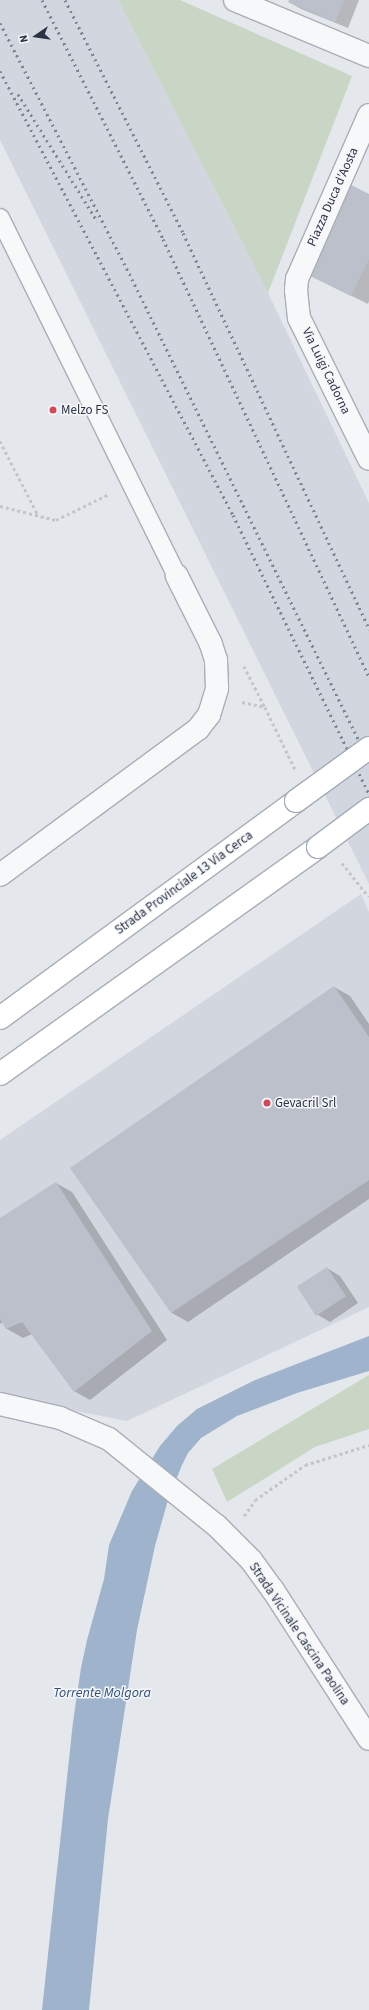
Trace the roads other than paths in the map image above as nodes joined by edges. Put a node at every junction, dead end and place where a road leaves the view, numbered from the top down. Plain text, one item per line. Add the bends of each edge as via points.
1 (235, 0) edge
2 (369, 56) edge
3 (367, 123) edge
4 (0, 218) edge
5 (297, 279) joint
6 (369, 460) edge
7 (177, 576) joint
8 (369, 748) edge
9 (369, 809) edge
10 (0, 875) edge
11 (0, 1018) edge
12 (0, 1074) edge
13 (0, 1404) edge
14 (369, 1739) edge

1 - 2 street
3 - 5 street, Piazza Duca d'Aosta
4 - 7 lane
5 - 6 street, Via Luigi Cadorna via 296,298 300,318
7 - 10 street via 210,642 216,660 217,688 209,715 198,729
8 - 11 main road, Strada Provinciale 13 Via Cerca, bridge
9 - 12 main road, bridge
13 - 14 street, Strada Vicinale Cascina Paolina via 60,1418 109,1439 228,1537 251,1560 274,1590

